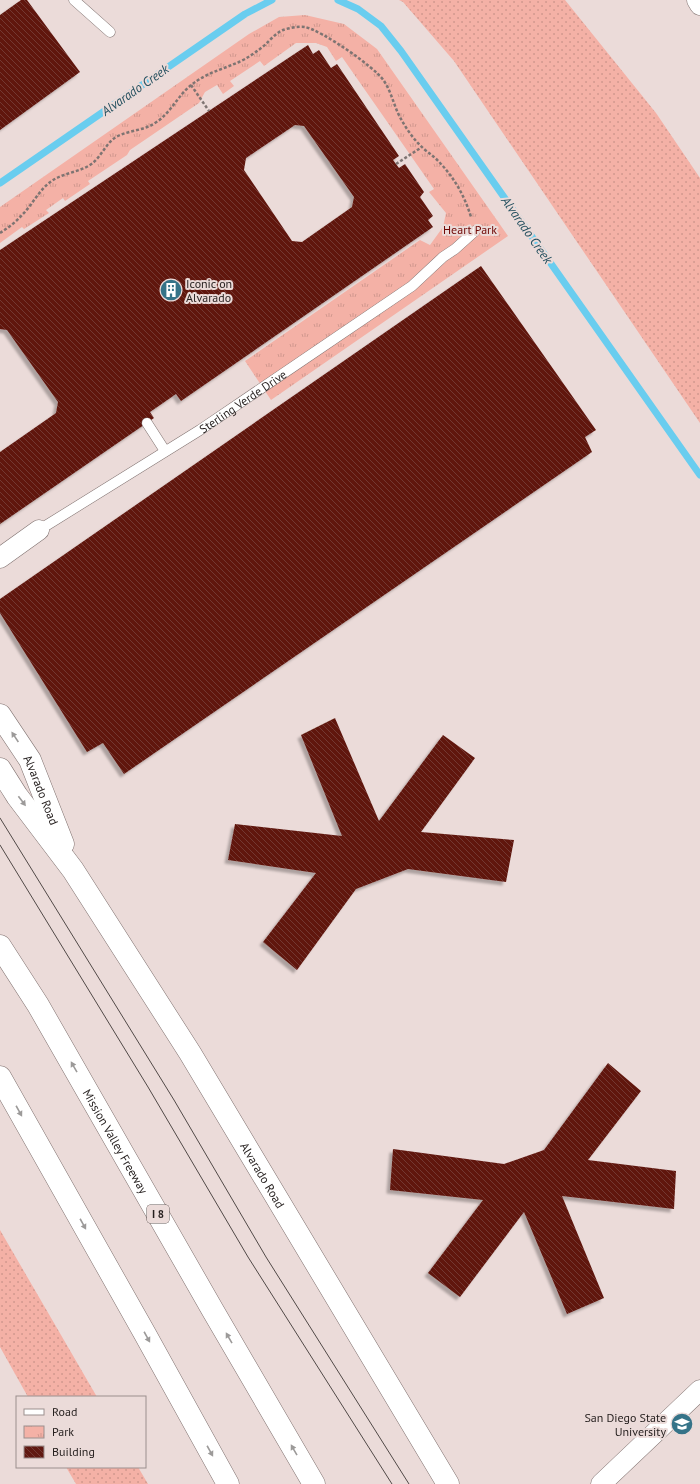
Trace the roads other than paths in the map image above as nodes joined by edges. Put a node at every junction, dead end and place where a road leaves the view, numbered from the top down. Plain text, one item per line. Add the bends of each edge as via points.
1 (74, 0) edge
2 (696, 0) edge
3 (700, 5) edge
4 (110, 32) dead end
5 (475, 231) road end
6 (147, 423) dead end
7 (165, 451) junction
8 (38, 530) joint
9 (0, 558) edge
10 (0, 715) edge
11 (0, 769) edge
12 (73, 870) junction
13 (0, 946) edge
14 (0, 1077) edge
15 (700, 1390) edge
16 (228, 1484) edge
17 (314, 1484) edge
18 (448, 1484) edge
19 (601, 1484) edge

1 - 4 lane
2 - 3 street
5 - 7 lane, Sterling Verde Drive via 412,286 263,388
6 - 7 lane
7 - 8 lane, Sterling Verde Drive
8 - 9 street, Sterling Verde Drive
12 -> 10 main road, Alvarado Road via 30,760
11 -> 12 main road, Alvarado Road via 17,796
12 - 18 main road, Alvarado Road via 190,1053
17 -> 13 main road, Mission Valley Freeway / I 8 via 38,1005
14 -> 16 main road
15 - 19 street

